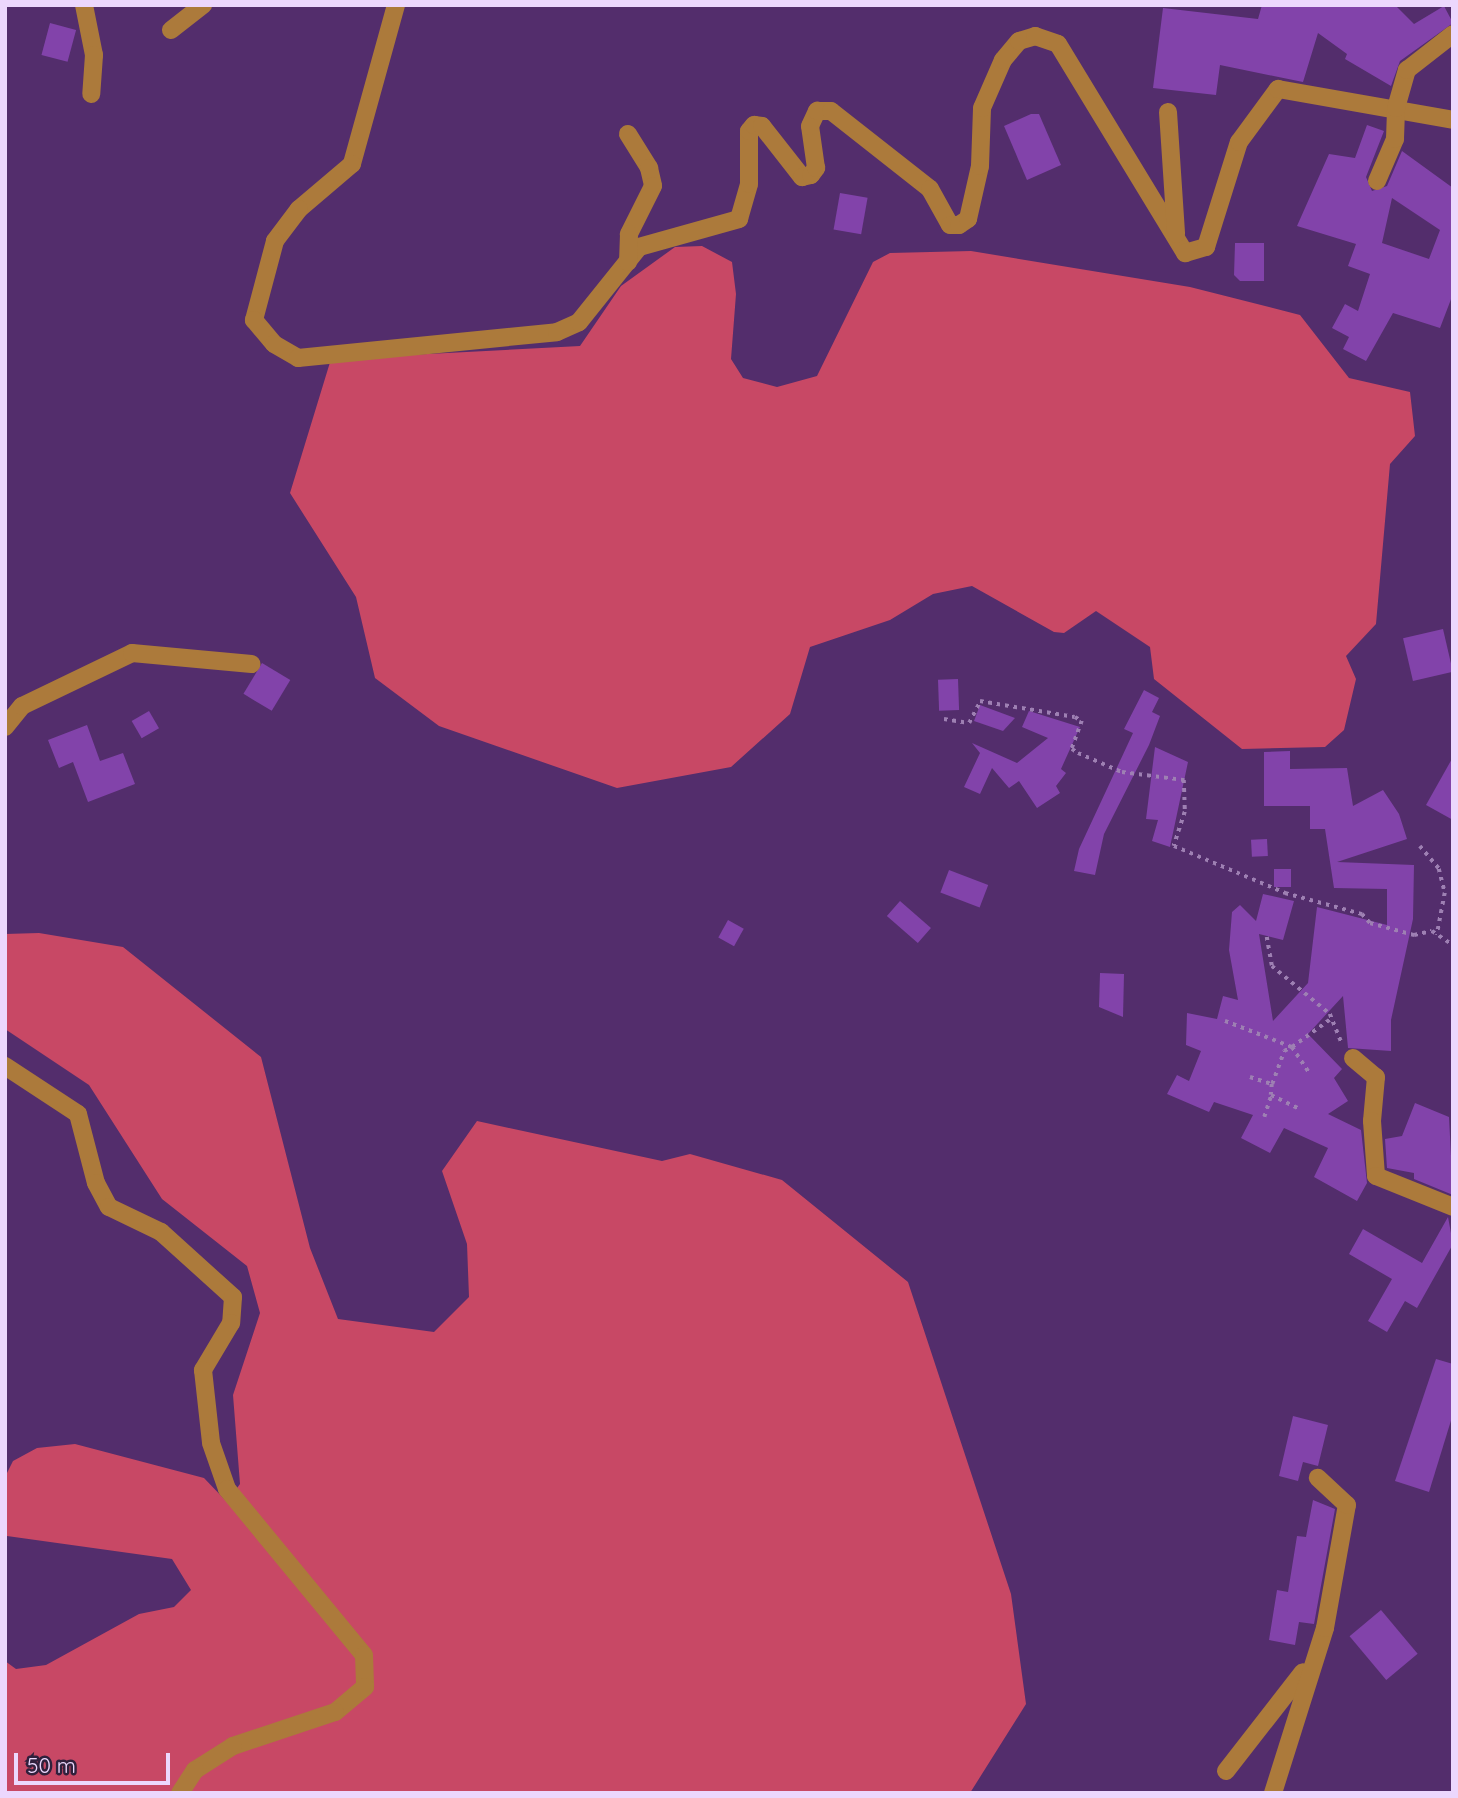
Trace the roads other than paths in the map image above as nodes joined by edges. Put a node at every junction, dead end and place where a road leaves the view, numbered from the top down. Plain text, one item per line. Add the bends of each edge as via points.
1 (84, 5) edge
2 (203, 5) edge
3 (397, 5) edge
4 (170, 30) dead end
5 (1453, 34) edge
6 (91, 94) dead end
7 (1396, 108) junction
8 (1168, 113) dead end
9 (1453, 120) edge
10 (628, 134) dead end
11 (1377, 181) dead end
12 (1176, 238) junction
13 (628, 262) junction
14 (251, 664) dead end
15 (5, 727) edge
16 (1353, 1058) road end
17 (5, 1066) edge
18 (1453, 1207) edge
19 (1318, 1478) dead end
20 (1310, 1664) junction
21 (1226, 1771) dead end
22 (180, 1793) edge
23 (1273, 1793) edge

1 - 6 street via 94,55
2 - 4 street
3 - 13 street via 352,164 299,209 275,240 254,320 274,345 298,358 557,332 579,322
5 - 7 street via 1407,70
7 - 9 street
7 - 11 street via 1395,139
7 - 12 street via 1278,89 1239,142 1206,247 1185,253
8 - 12 street
10 - 13 street via 649,168 653,186 629,234
12 - 13 street via 1058,44 1045,35 1019,41 1003,60 982,108 980,166 968,219 959,225 950,225 930,189 831,111 817,111 810,126 816,168 811,175 802,177 762,126 754,125 749,131 749,184 740,219 668,235 639,247
14 - 15 street via 132,653 22,706
16 - 18 street via 1376,1077 1371,1121 1376,1176
17 - 22 street via 78,1114 96,1183 109,1207 161,1232 233,1297 230,1323 203,1370 211,1443 227,1489 364,1655 365,1687 335,1712 233,1746 195,1770
19 - 20 street via 1347,1505 1325,1628
20 - 21 street
20 - 23 street

